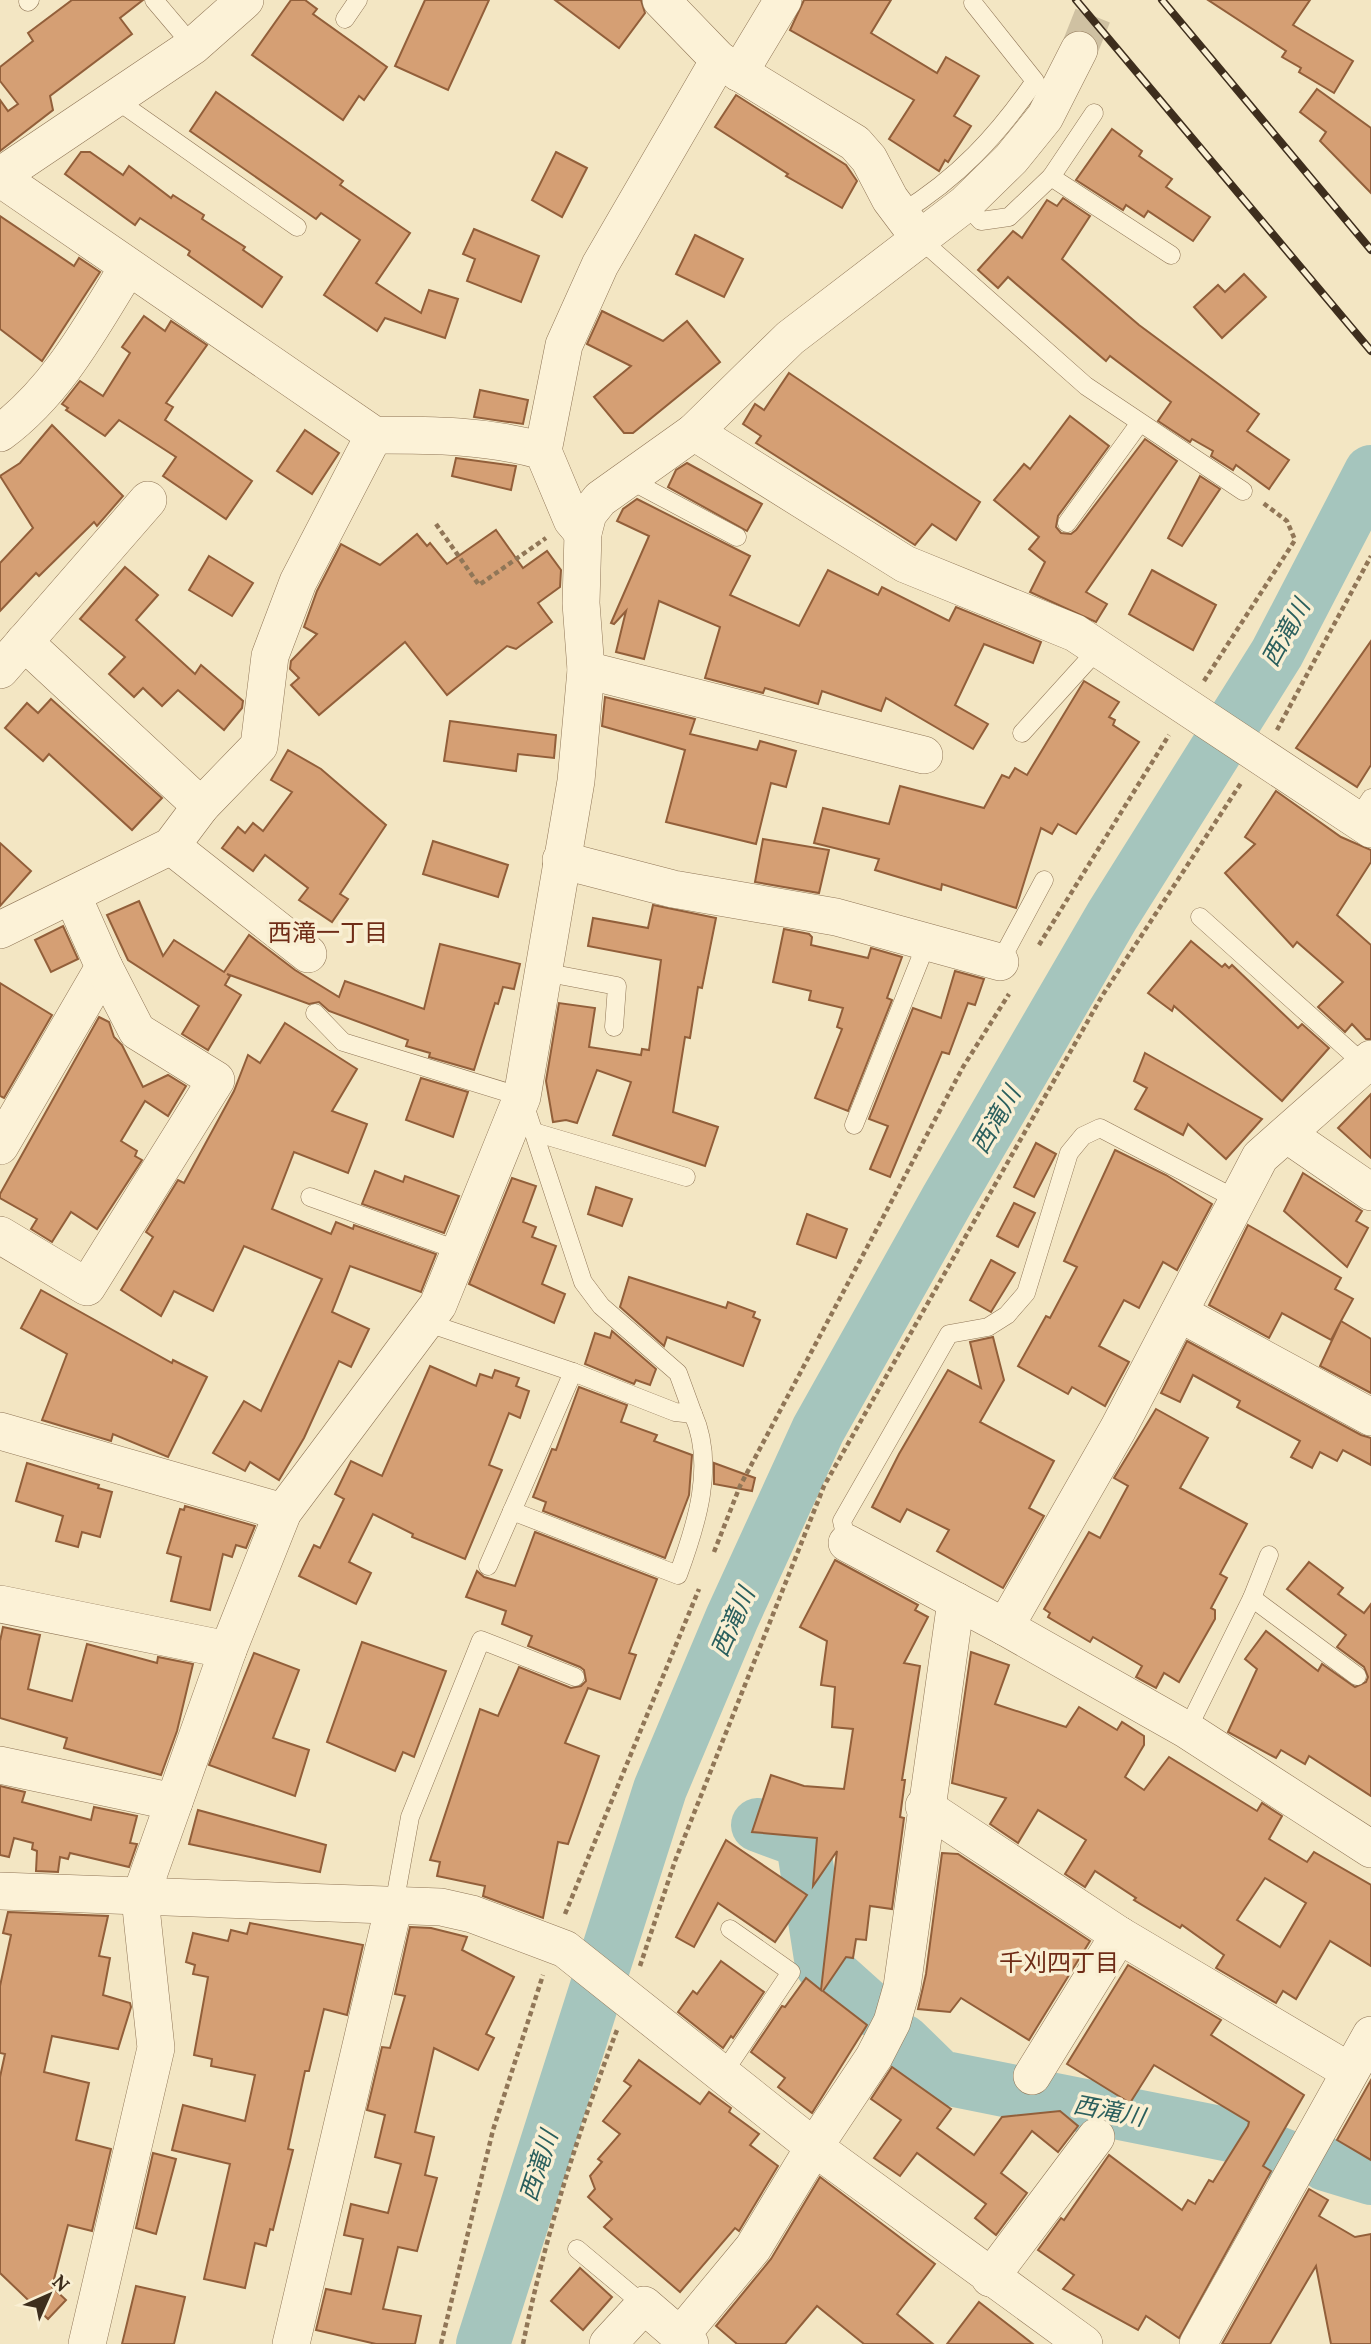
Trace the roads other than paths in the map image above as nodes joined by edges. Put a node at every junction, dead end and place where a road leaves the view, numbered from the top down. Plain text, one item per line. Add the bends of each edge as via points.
1 (154, 0) edge
2 (245, 0) edge
3 (358, 0) edge
4 (661, 0) edge
5 (783, 0) edge
6 (973, 3) dead end
7 (345, 19) dead end
8 (193, 46) junction
9 (1079, 50) tunnel mouth
10 (729, 67) junction
11 (115, 99) junction
12 (1094, 113) dead end
13 (0, 177) edge
14 (1051, 177) junction
15 (965, 204) junction
16 (911, 226) junction
17 (297, 227) dead end
18 (1171, 255) dead end
19 (128, 267) junction
20 (1139, 424) junction
21 (694, 432) junction
22 (0, 433) edge
23 (374, 435) junction
24 (543, 452) junction
25 (628, 480) junction
26 (1242, 491) road end
27 (148, 500) dead end
28 (1067, 523) dead end
29 (577, 527) junction
30 (737, 537) dead end
31 (24, 642) junction
32 (1099, 648) junction
33 (0, 670) edge
34 (586, 670) junction
35 (1022, 733) dead end
36 (924, 755) dead end
37 (201, 806) junction
38 (1366, 816) edge
39 (171, 845) junction
40 (561, 860) junction
41 (1044, 880) dead end
42 (73, 897) junction
43 (1200, 917) dead end
44 (0, 930) edge
45 (927, 942) junction
46 (308, 954) dead end
47 (104, 967) junction
48 (1014, 970) joint
49 (543, 972) junction
50 (315, 1013) dead end
51 (614, 1027) dead end
52 (1368, 1062) edge
53 (522, 1097) junction
54 (854, 1125) dead end
55 (534, 1132) junction
56 (3, 1134) edge
57 (1288, 1135) junction
58 (685, 1177) dead end
59 (1371, 1192) edge
60 (310, 1197) dead end
61 (1236, 1199) junction
62 (0, 1235) edge
63 (460, 1251) junction
64 (1179, 1313) junction
65 (425, 1322) junction
66 (573, 1372) junction
67 (693, 1414) junction
68 (1371, 1417) edge
69 (0, 1431) edge
70 (512, 1511) junction
71 (283, 1512) junction
72 (847, 1543) joint
73 (1269, 1555) dead end
74 (488, 1566) dead end
75 (1252, 1598) junction
76 (956, 1601) junction
77 (0, 1604) edge
78 (1005, 1627) junction
79 (228, 1650) junction
80 (1357, 1676) dead end
81 (575, 1677) dead end
82 (1187, 1730) junction
83 (0, 1765) edge
84 (174, 1802) junction
85 (925, 1806) junction
86 (1371, 1849) edge
87 (0, 1891) edge
88 (140, 1898) junction
89 (394, 1905) junction
90 (730, 1929) dead end
91 (1119, 1935) junction
92 (1371, 2035) edge
93 (1349, 2071) junction
94 (722, 2075) junction
95 (1032, 2076) dead end
96 (1096, 2137) dead end
97 (814, 2147) junction
98 (577, 2249) dead end
99 (990, 2278) junction
100 (644, 2305) junction
101 (685, 2340) edge
102 (87, 2344) edge
103 (292, 2344) edge
104 (608, 2344) edge
105 (1084, 2344) edge
106 (1198, 2344) edge

1 - 8 lane
2 - 8 street
3 - 7 lane
4 - 10 street
5 - 10 street
6 - 16 lane via 1035,81 1002,129 929,196
8 - 11 street
9 - 15 street via 1045,117
10 - 16 street via 855,143
10 - 24 street via 600,265 564,345
11 - 13 street
11 - 17 lane
12 - 14 lane
13 - 19 street
14 - 15 lane via 1009,217 981,221
14 - 18 lane
15 - 16 street
16 - 20 lane via 1086,386
16 - 21 street
19 - 22 street via 68,365
19 - 23 street
20 - 26 lane
20 - 28 lane
21 - 25 street
21 - 32 street via 905,564 1075,633
23 - 24 street via 493,439
23 - 37 street via 298,582 270,656 259,746
24 - 29 street
25 - 29 street via 600,499
25 - 30 lane
27 - 31 street
29 - 34 street
31 - 33 street
31 - 37 street
32 - 35 lane
32 - 38 street via 1257,753
34 - 36 street
34 - 40 street via 576,781
37 - 39 street
39 - 42 street
39 - 46 street
40 - 45 street via 673,889 836,917
40 - 49 street
41 - 48 lane
42 - 44 street
42 - 47 street
43 - 52 lane
45 - 48 street
45 - 54 lane
47 - 56 street
47 - 62 street via 137,1031 216,1080 87,1287
49 - 51 lane via 617,986
49 - 53 street
50 - 53 lane via 343,1042
52 - 57 street
53 - 55 lane
53 - 63 street
55 - 58 lane
55 - 67 lane via 583,1282 601,1306 678,1373
57 - 59 street
57 - 61 street via 1260,1157
60 - 63 lane
61 - 64 street
61 - 72 lane via 1100,1128 1083,1136 1069,1153 1026,1293 989,1327 949,1334 842,1521
63 - 65 street via 438,1305
64 - 68 street
64 - 78 street
65 - 66 lane
65 - 71 street
66 - 67 lane via 675,1412
66 - 70 lane
67 - 70 lane via 702,1435 698,1520 678,1575
69 - 71 street
70 - 74 lane
71 - 79 street
72 - 76 street
73 - 75 lane
75 - 80 lane
75 - 82 lane
76 - 78 street
76 - 85 street
77 - 79 street
78 - 82 street
79 - 84 street
81 - 89 lane via 481,1640 410,1817
82 - 86 street
83 - 84 street
84 - 88 street
85 - 91 street
85 - 97 street via 902,1987 892,2022
87 - 88 street
88 - 89 street
88 - 102 street via 156,2048
89 - 94 street via 472,1914 559,1946
89 - 103 street
90 - 94 lane via 792,1972
91 - 93 street
91 - 95 street
92 - 93 street
93 - 106 street
94 - 97 street
96 - 99 street
97 - 99 street
97 - 101 street via 753,2248
98 - 100 lane
99 - 105 street
100 - 101 street
100 - 104 street

